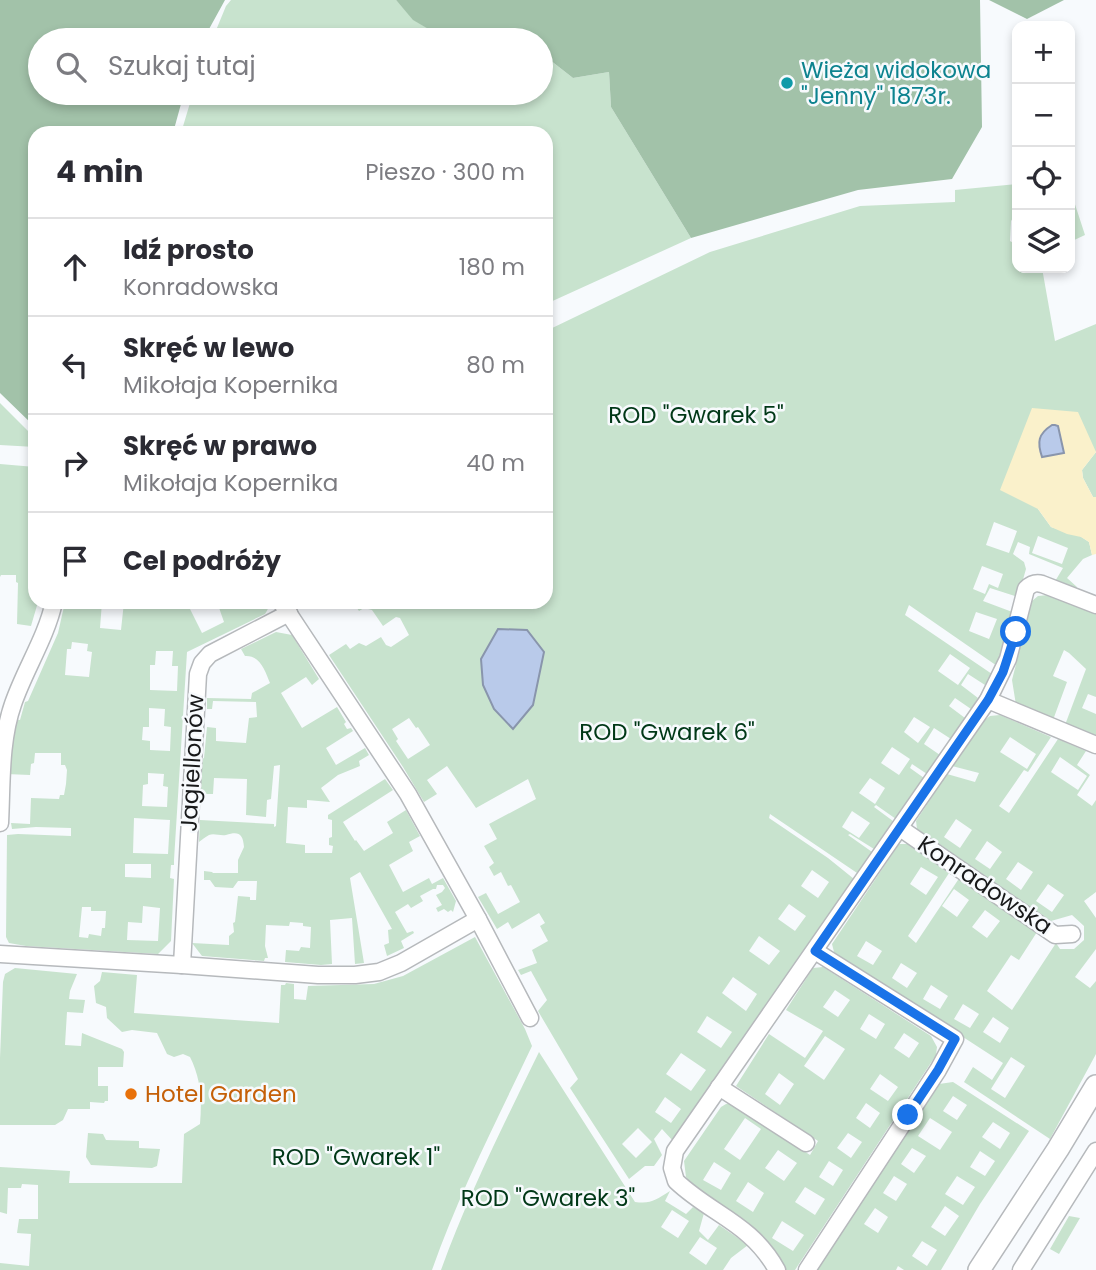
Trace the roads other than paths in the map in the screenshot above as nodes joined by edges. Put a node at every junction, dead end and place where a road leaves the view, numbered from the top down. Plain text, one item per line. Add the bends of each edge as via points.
1 (1096, 605) edge
2 (52, 609) edge
3 (283, 609) edge
4 (286, 609) edge
5 (988, 700) junction
6 (1096, 745) edge
7 (0, 823) edge
8 (900, 828) junction
9 (478, 919) junction
10 (1072, 934) dead end
11 (815, 951) junction
12 (0, 954) edge
13 (182, 965) junction
14 (530, 1018) dead end
15 (1096, 1086) edge
16 (719, 1087) junction
17 (806, 1143) dead end
18 (1096, 1151) edge
19 (777, 1270) edge
20 (807, 1270) edge
21 (979, 1270) edge
22 (1021, 1270) edge

1 - 5 street, Konradowska via 1036,582 1030,585 1008,659
2 - 7 street via 6,729
3 - 13 street, Jagiellonów via 210,654 198,674
4 - 9 street, Jagiellonów via 408,794
5 - 6 street
5 - 8 street, Konradowska
8 - 10 street, Konradowska via 1055,935
8 - 11 street, Konradowska
9 - 13 street via 379,972 318,975
9 - 14 street, Jagiellonów
11 - 16 street, Konradowska
11 - 20 street via 955,1039
12 - 13 street
15 - 21 street
16 - 17 street
16 - 19 street, Konradowska via 675,1151 673,1175 680,1186 746,1232
18 - 22 street

